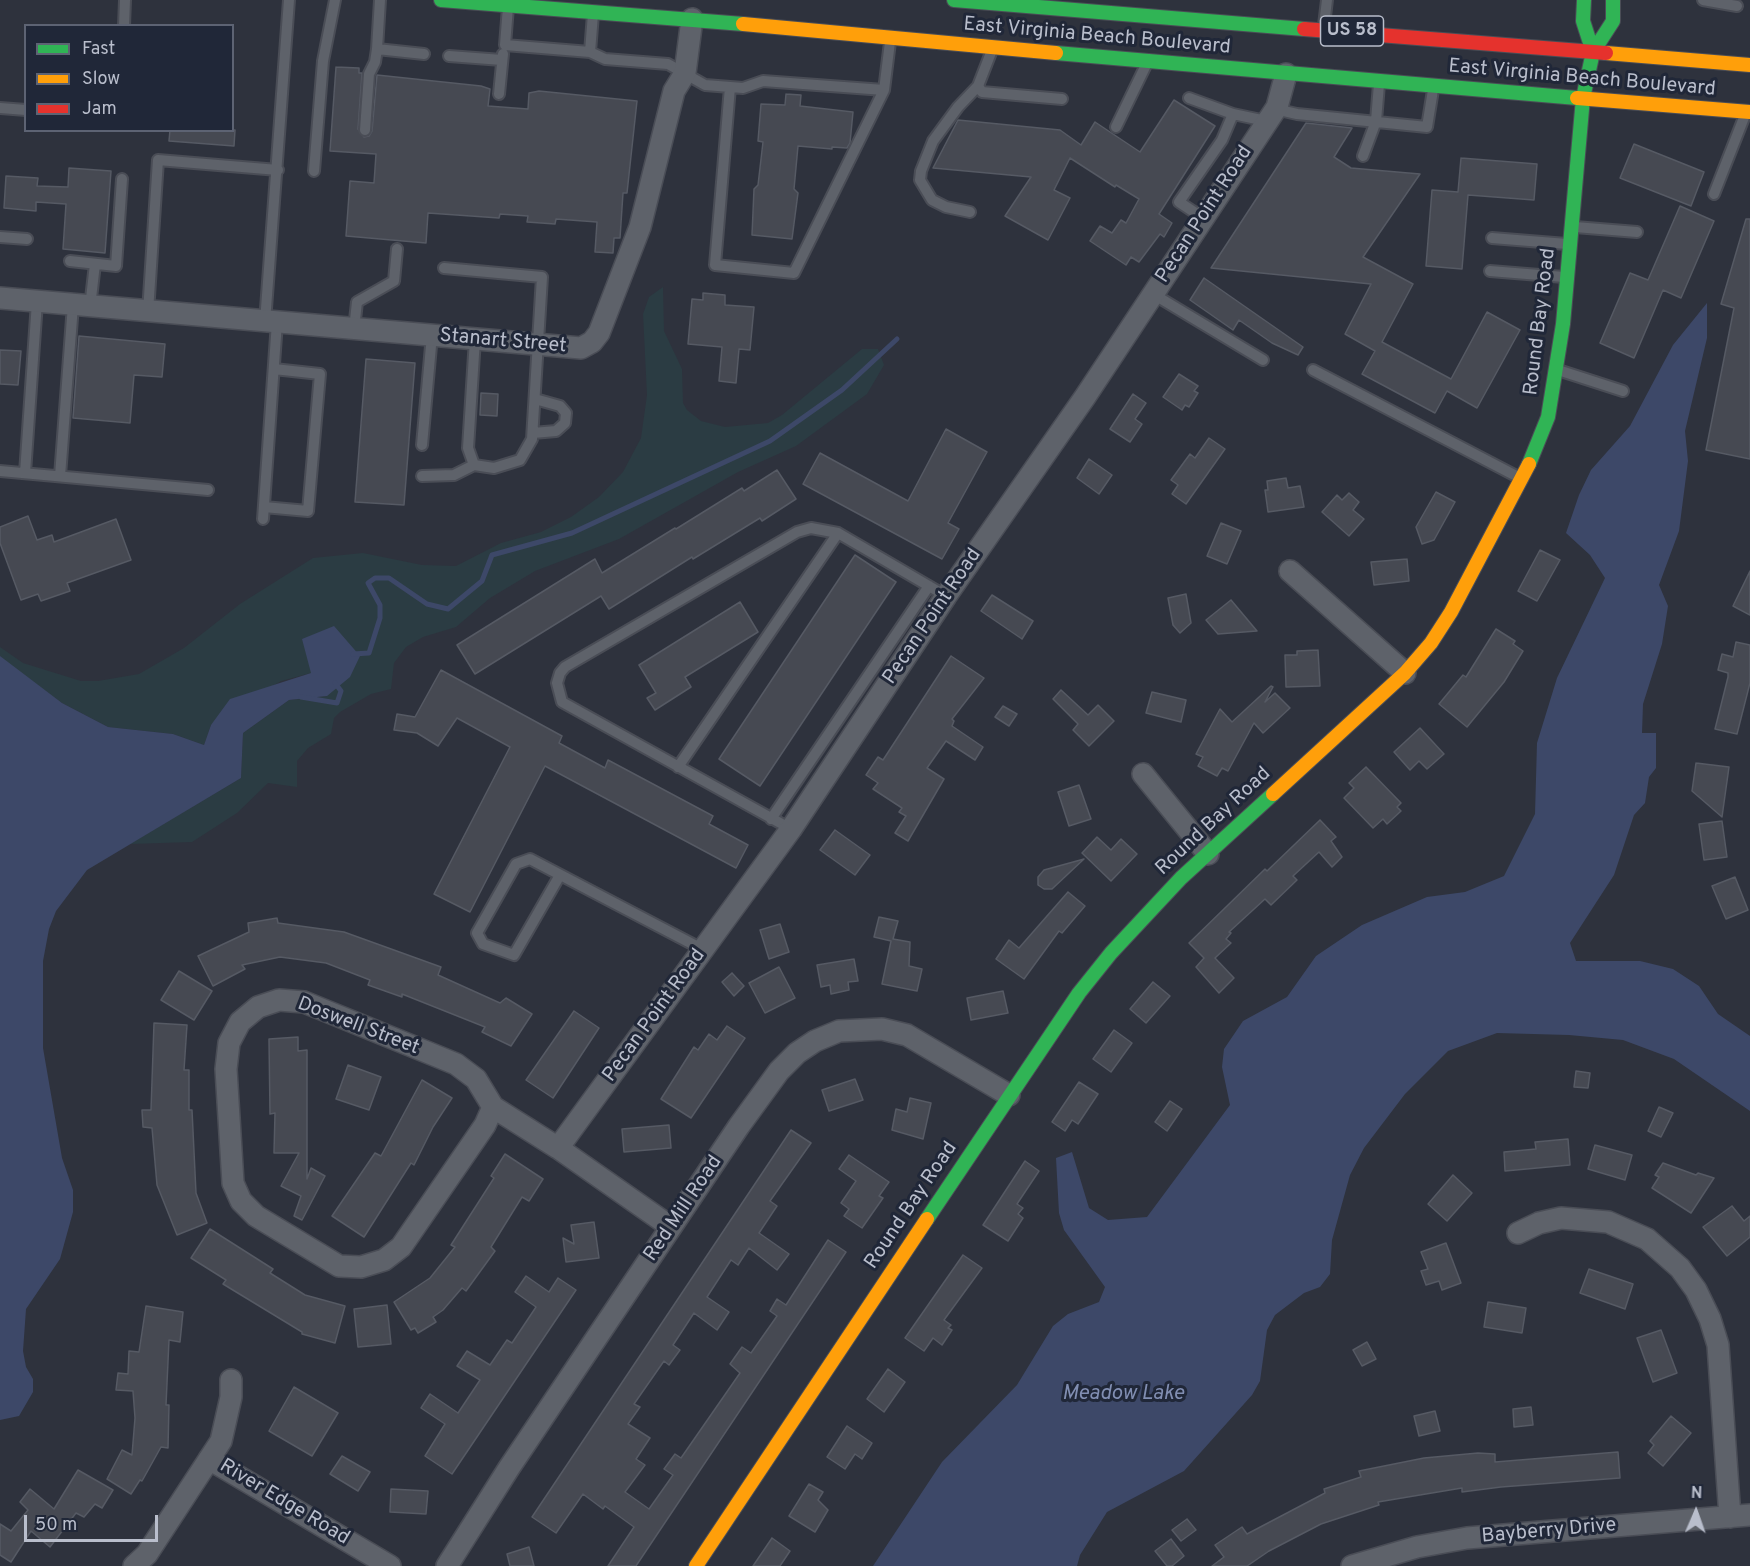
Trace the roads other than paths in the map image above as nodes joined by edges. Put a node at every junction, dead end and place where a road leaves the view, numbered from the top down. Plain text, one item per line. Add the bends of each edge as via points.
1 (125, 0) edge
2 (289, 0) edge
3 (335, 0) edge
4 (380, 0) edge
5 (441, 0) edge
6 (956, 0) edge
7 (1327, 0) edge
8 (1584, 0) edge
9 (1613, 0) edge
10 (1703, 0) edge
11 (1018, 2) edge
12 (1073, 4) edge
13 (508, 6) junction
14 (1737, 6) dead end
15 (593, 11) junction
16 (693, 14) junction
17 (124, 24) edge
18 (1323, 29) junction
19 (890, 38) junction
20 (505, 45) junction
21 (993, 47) junction
22 (376, 49) junction
23 (1593, 51) junction
24 (590, 52) junction
25 (424, 54) dead end
26 (449, 56) dead end
27 (502, 60) junction
28 (1147, 62) junction
29 (1750, 64) edge
30 (686, 73) junction
31 (1286, 74) junction
32 (1380, 81) junction
33 (978, 86) junction
34 (1434, 86) junction
35 (730, 87) junction
36 (884, 90) junction
37 (499, 94) dead end
38 (1190, 98) dead end
39 (1583, 98) junction
40 (1062, 99) dead end
41 (0, 108) edge
42 (24, 110) edge
43 (1748, 112) edge
44 (1233, 114) junction
45 (1271, 115) junction
46 (1376, 121) junction
47 (1116, 127) dead end
48 (365, 130) dead end
49 (1363, 156) dead end
50 (278, 170) junction
51 (314, 171) dead end
52 (122, 179) dead end
53 (1714, 194) dead end
54 (970, 212) dead end
55 (1203, 218) junction
56 (1572, 227) junction
57 (1637, 232) dead end
58 (0, 237) edge
59 (1492, 238) dead end
60 (27, 239) dead end
61 (1570, 244) junction
62 (397, 249) dead end
63 (70, 261) dead end
64 (95, 264) junction
65 (444, 268) dead end
66 (1490, 271) dead end
67 (1568, 277) junction
68 (1153, 294) junction
69 (0, 298) edge
70 (37, 302) junction
71 (81, 306) junction
72 (148, 312) junction
73 (271, 322) junction
74 (354, 329) junction
75 (432, 336) junction
76 (475, 339) junction
77 (538, 346) junction
78 (1263, 360) dead end
79 (274, 369) junction
80 (1313, 369) dead end
81 (1558, 370) junction
82 (1623, 391) dead end
83 (535, 399) junction
84 (533, 433) junction
85 (422, 445) dead end
86 (474, 465) junction
87 (0, 471) edge
88 (25, 473) junction
89 (60, 476) junction
90 (422, 476) dead end
91 (1523, 480) junction
92 (208, 490) dead end
93 (264, 507) junction
94 (263, 519) dead end
95 (838, 533) junction
96 (1290, 571) dead end
97 (938, 591) junction
98 (1405, 674) junction
99 (678, 767) junction
100 (1143, 774) dead end
101 (771, 819) junction
102 (791, 830) junction
103 (1208, 854) junction
104 (560, 875) junction
105 (702, 949) junction
106 (1009, 1095) junction
107 (493, 1107) junction
108 (558, 1148) junction
109 (671, 1227) junction
110 (1518, 1233) dead end
111 (231, 1380) dead end
112 (209, 1459) junction
113 (1740, 1516) edge
114 (134, 1566) edge
115 (390, 1566) edge
116 (447, 1566) edge
117 (696, 1566) edge
118 (1352, 1566) edge

1 - 17 lane
2 - 50 lane
3 - 51 lane via 323,61
4 - 22 lane
5 - 13 main road, East Virginia Beach Boulevard
6 - 11 main road, East Virginia Beach Boulevard / US 58
7 - 18 lane
8 - 23 main road via 1583,21
9 - 23 main road via 1613,21
10 - 14 lane
11 - 12 main road, East Virginia Beach Boulevard / US 58
12 - 18 main road, East Virginia Beach Boulevard / US 58
13 - 15 main road, East Virginia Beach Boulevard
13 - 20 lane
15 - 16 main road, East Virginia Beach Boulevard
15 - 24 lane
16 - 19 main road, East Virginia Beach Boulevard
16 - 30 street, Stanart Street
18 - 23 main road, East Virginia Beach Boulevard / US 58
19 - 21 main road, East Virginia Beach Boulevard
19 - 36 lane
20 - 24 lane
20 - 27 lane
21 - 28 main road, East Virginia Beach Boulevard
21 - 33 lane
22 - 25 lane
22 - 48 lane via 369,74
23 - 29 main road, East Virginia Beach Boulevard / US 58
23 - 39 main road, Round Bay Road
24 - 30 lane via 605,59 668,64
26 - 27 lane
27 - 37 lane
28 - 31 main road, East Virginia Beach Boulevard
28 - 47 lane
30 - 35 lane via 705,85
30 - 77 street, Stanart Street via 674,91 640,227 600,333 581,348
31 - 32 main road, East Virginia Beach Boulevard
31 - 45 street, Pecan Point Road
32 - 34 main road, East Virginia Beach Boulevard
32 - 46 lane
33 - 40 lane via 982,92
33 - 54 lane via 933,141 920,180 932,200
34 - 39 main road, East Virginia Beach Boulevard
34 - 46 lane via 1427,128
35 - 36 lane via 743,88 763,81
35 - 36 lane via 715,265 794,273
38 - 44 lane
39 - 43 main road, East Virginia Beach Boulevard
39 - 56 main road, Round Bay Road
41 - 42 lane
43 - 53 lane
44 - 45 lane
44 - 55 lane via 1222,140 1179,202
45 - 46 lane
45 - 55 street, Pecan Point Road
46 - 49 lane
50 - 72 lane via 158,159
50 - 73 lane
52 - 64 lane via 116,266
55 - 68 street, Pecan Point Road
56 - 57 lane
56 - 61 main road, Round Bay Road
58 - 60 lane
59 - 61 lane
61 - 67 main road, Round Bay Road
62 - 74 lane via 394,281 357,302
63 - 64 lane
64 - 71 lane
65 - 77 lane via 542,277
66 - 67 lane
67 - 81 main road, Round Bay Road
68 - 78 lane
68 - 97 street, Pecan Point Road via 1085,397
69 - 70 street, Stanart Street
70 - 71 street, Stanart Street
70 - 88 lane
71 - 72 street, Stanart Street
71 - 89 lane
72 - 73 street, Stanart Street
73 - 74 street, Stanart Street
73 - 79 lane
74 - 75 street, Stanart Street
75 - 76 street, Stanart Street
75 - 85 lane
76 - 77 street, Stanart Street
76 - 86 lane via 468,448
77 - 83 lane
79 - 93 lane
79 - 93 lane via 320,374 308,511
80 - 91 lane
81 - 82 lane
81 - 91 main road, Round Bay Road via 1548,417
83 - 84 lane
83 - 84 lane via 560,406 566,413 565,423 556,431
84 - 86 lane via 520,460 494,468
86 - 90 lane via 454,475
87 - 88 lane
88 - 89 lane
89 - 92 lane
91 - 98 main road, Round Bay Road via 1451,612
93 - 94 lane
95 - 97 lane
95 - 99 lane
95 - 99 lane via 812,528 797,532 560,673 558,693 562,702
96 - 98 street
97 - 101 lane
97 - 102 street, Pecan Point Road
98 - 103 main road, Round Bay Road
99 - 101 lane
100 - 103 street
101 - 102 lane
102 - 105 street, Pecan Point Road
103 - 106 main road, Round Bay Road via 1111,953
104 - 104 lane via 530,859 516,864 477,933 483,944 514,955
104 - 105 lane
105 - 108 street, Pecan Point Road
106 - 109 street, Red Mill Road via 907,1035 882,1029 839,1031 797,1053 779,1071
106 - 117 main road, Round Bay Road
107 - 107 street, Doswell Street via 476,1078 456,1064 304,1002 279,1000 258,1007 240,1022 229,1042 226,1069 233,1183 241,1201 256,1216 339,1266 361,1267 384,1260 401,1247 485,1125
107 - 108 street, Doswell Street
108 - 109 street, Doswell Street
109 - 116 street, Red Mill Road
110 - 113 street via 1561,1218 1608,1222 1647,1239 1680,1268 1706,1310 1718,1345
111 - 112 street via 223,1433
112 - 114 street via 147,1554
112 - 115 street, River Edge Road
113 - 118 street, Bayberry Drive via 1467,1538 1417,1547

